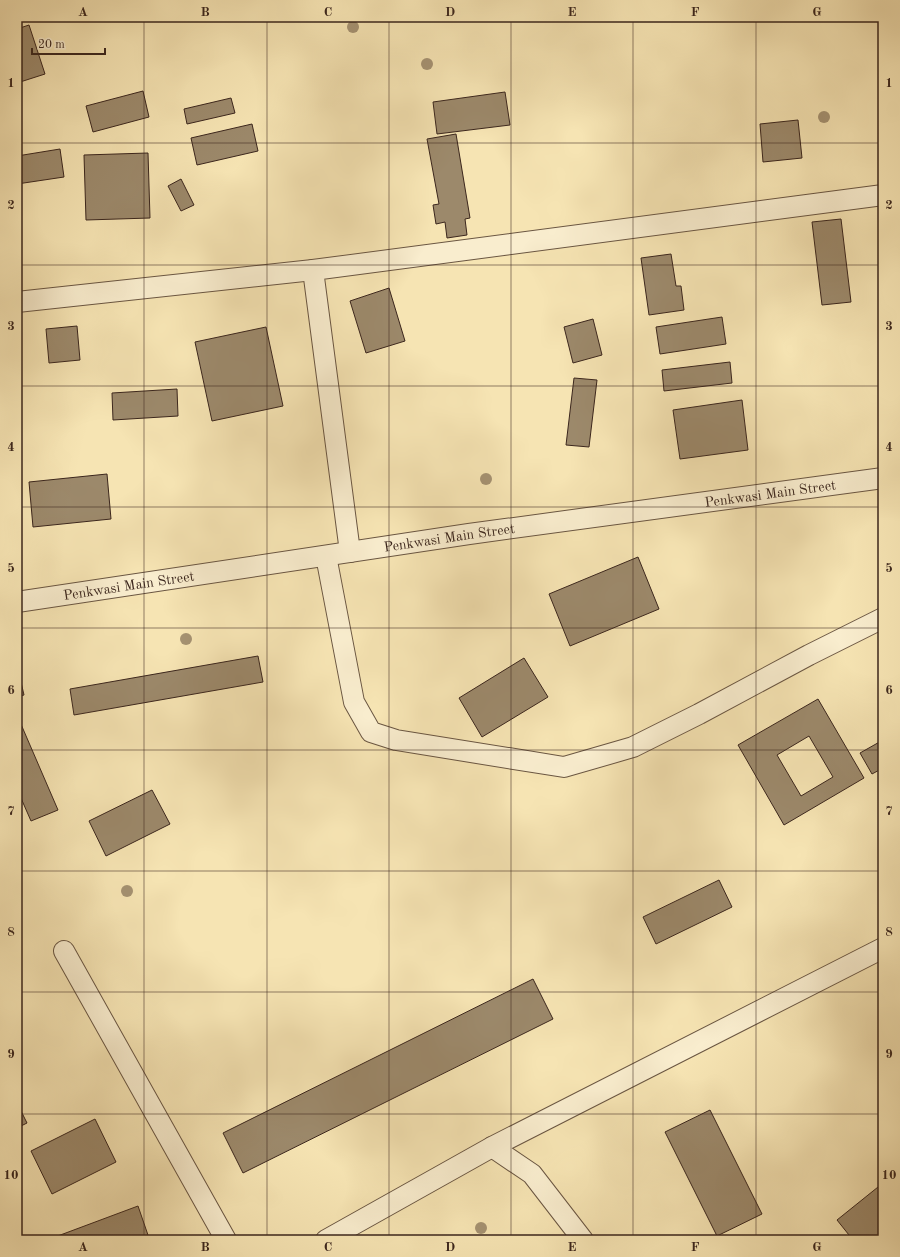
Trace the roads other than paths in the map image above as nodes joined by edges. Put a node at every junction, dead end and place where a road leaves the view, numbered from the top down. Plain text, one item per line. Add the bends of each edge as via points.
1 (883, 195) edge
2 (313, 270) junction
3 (17, 302) edge
4 (883, 478) edge
5 (350, 552) junction
6 (326, 556) junction
7 (17, 602) edge
8 (883, 618) edge
9 (883, 948) edge
10 (64, 951) dead end
11 (492, 1147) junction
12 (226, 1240) edge
13 (326, 1240) edge
14 (583, 1240) edge

1 - 2 street
2 - 3 street
2 - 5 street
4 - 5 street, Penkwasi Main Street
5 - 6 street, Penkwasi Main Street
6 - 7 street, Penkwasi Main Street
6 - 8 street via 354,702 371,732 396,740 564,767 633,747
9 - 11 street
10 - 12 street
11 - 13 street
11 - 14 street via 532,1174

